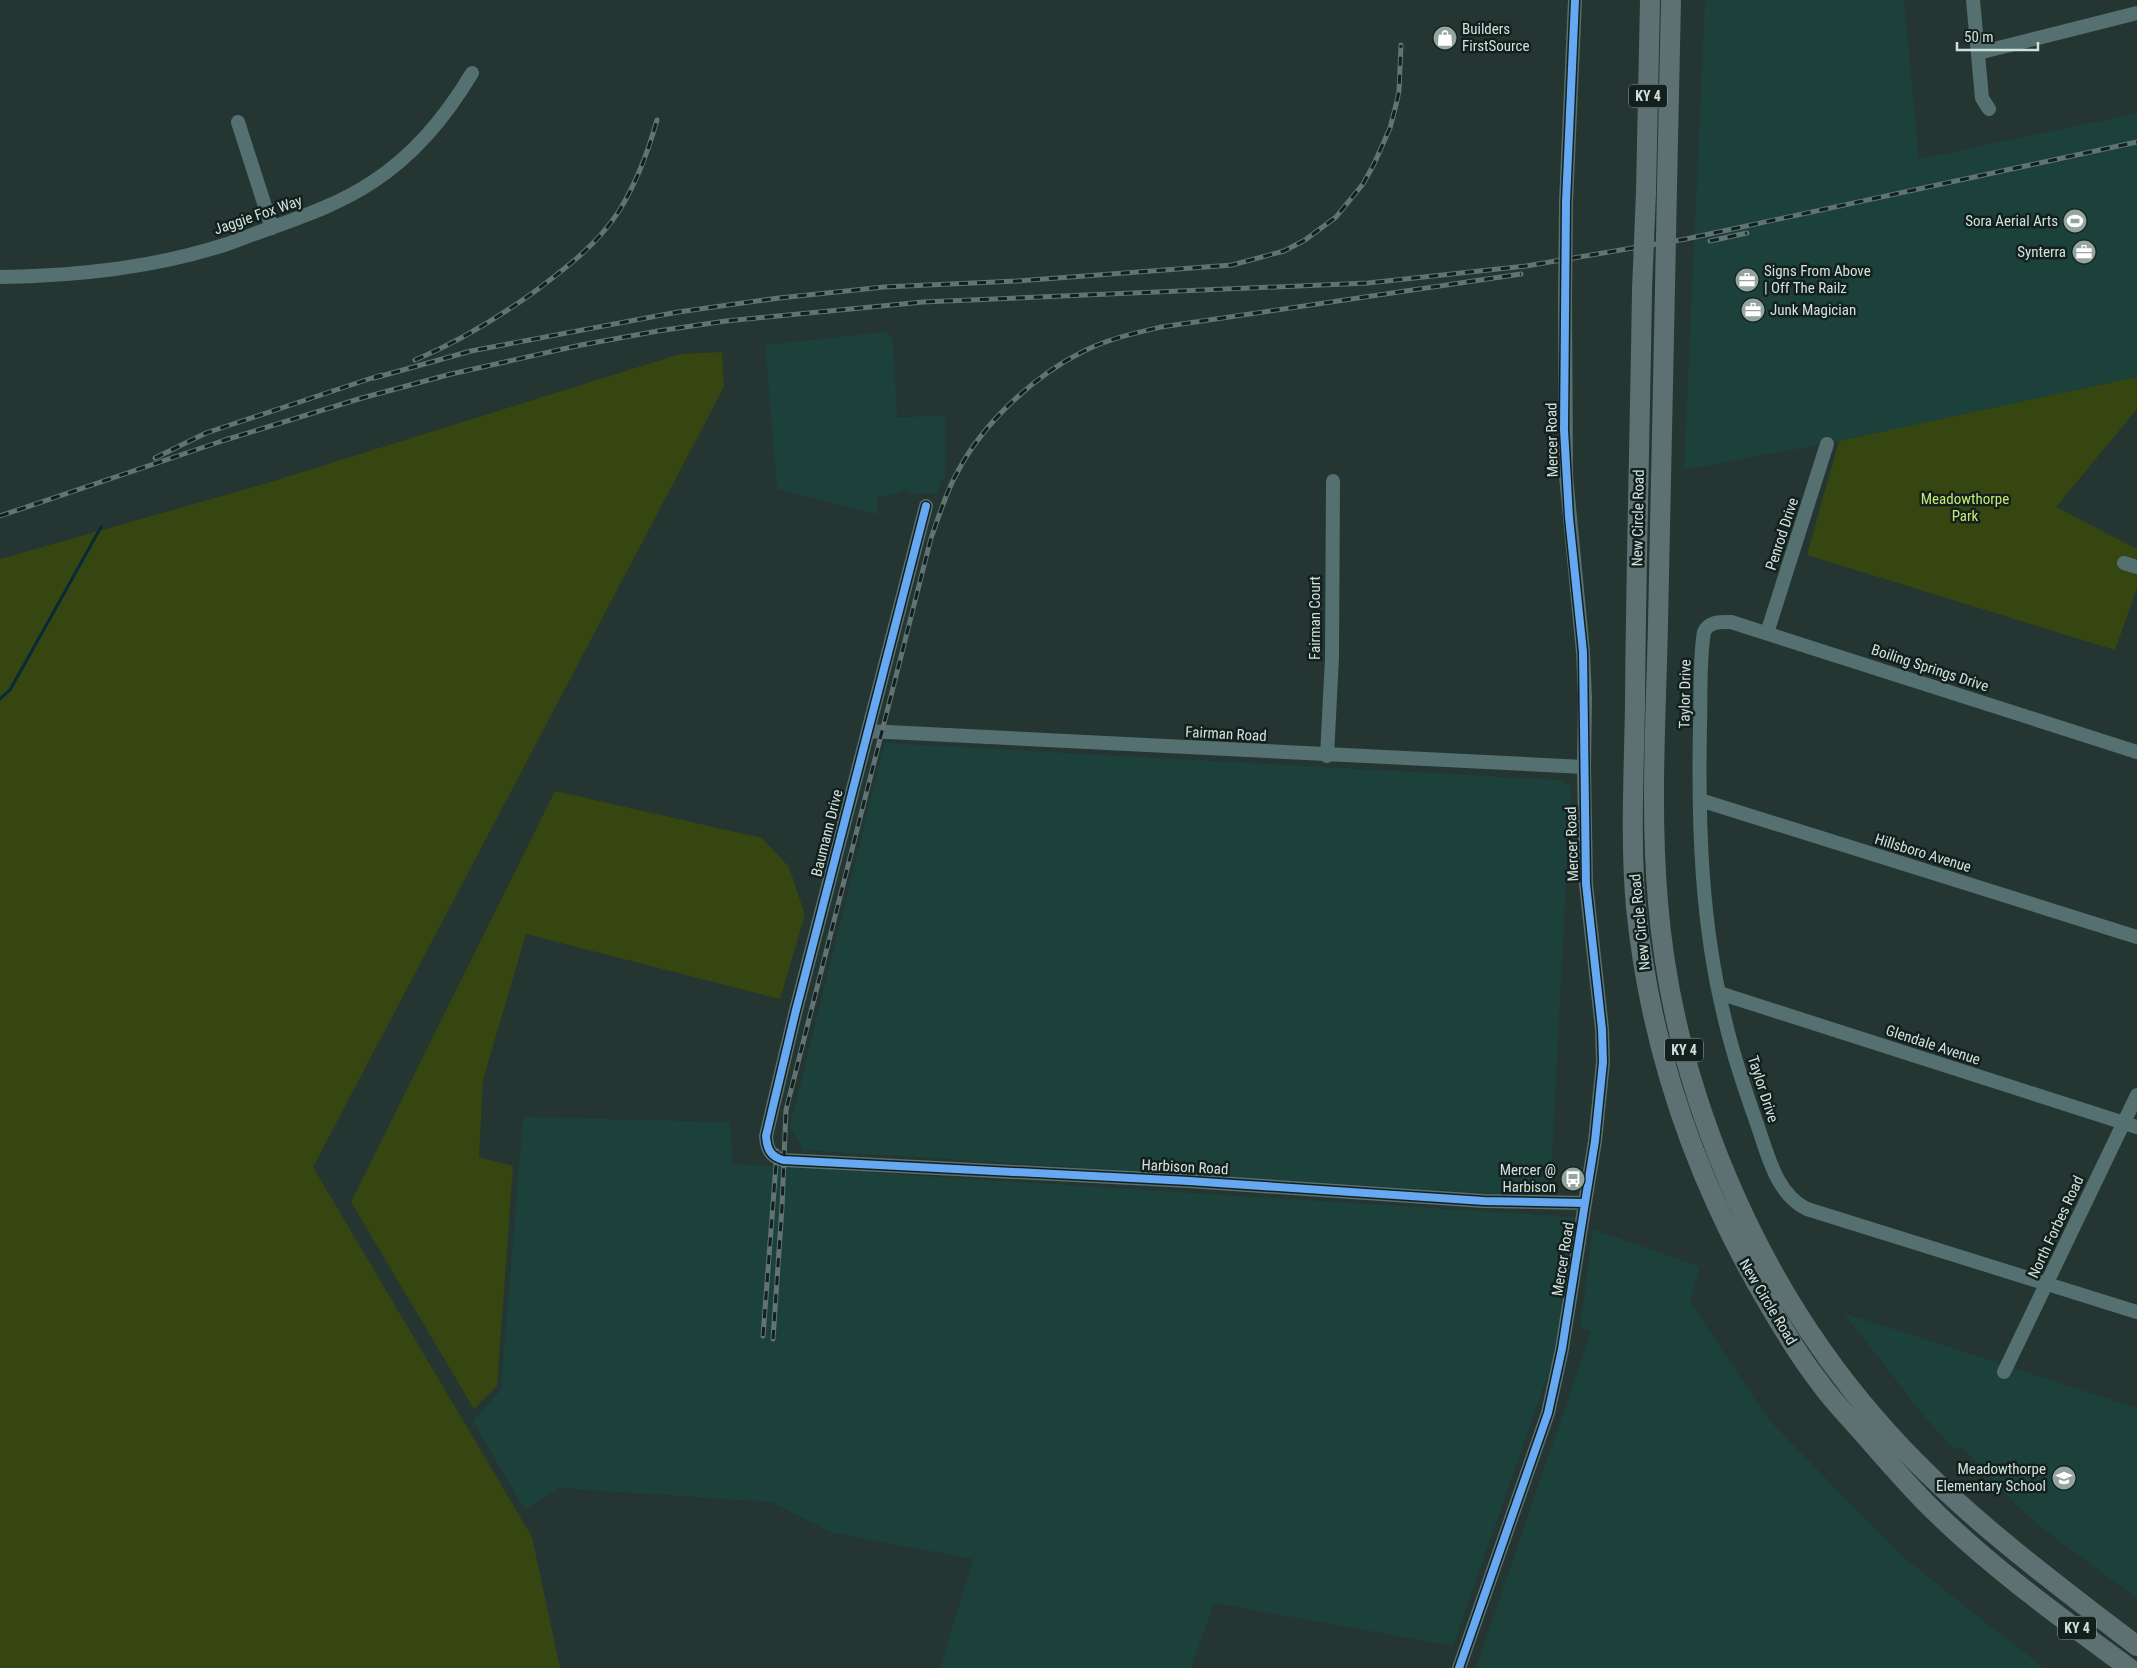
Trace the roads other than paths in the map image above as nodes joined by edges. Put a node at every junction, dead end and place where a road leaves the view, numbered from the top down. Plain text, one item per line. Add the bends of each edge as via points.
1 (1575, 0) edge
2 (1650, 0) edge
3 (1671, 0) edge
4 (1973, 0) edge
5 (2137, 13) edge
6 (1978, 53) junction
7 (472, 73) dead end
8 (1989, 109) dead end
9 (238, 122) dead end
10 (272, 228) junction
11 (0, 278) edge
12 (1827, 444) dead end
13 (1333, 481) dead end
14 (926, 506) dead end
15 (1712, 624) joint
16 (1767, 633) junction
17 (868, 731) junction
18 (2137, 752) edge
19 (1327, 756) junction
20 (1584, 767) junction
21 (1700, 800) junction
22 (2137, 937) edge
23 (1719, 993) junction
24 (2137, 1095) edge
25 (2123, 1123) junction
26 (2137, 1127) edge
27 (783, 1160) joint
28 (1585, 1204) junction
29 (2047, 1284) junction
30 (2137, 1312) edge
31 (2004, 1372) dead end
32 (2134, 1643) edge
33 (2126, 1666) edge
34 (1459, 1668) edge

1 - 20 street, Mercer Road, bridge via 1566,202 1566,476 1583,652
2 - 33 highway, New Circle Road / KY 4, bridge via 1635,650 1634,853 1636,905 1656,1029 1689,1142 1724,1222 1786,1335 1820,1384 1901,1478 1950,1526 2000,1569
3 - 32 highway, New Circle Road / KY 4, bridge via 1654,786 1658,900 1683,1046 1698,1098 1731,1187 1770,1266 1807,1327 1874,1418 1952,1500
4 - 6 street
5 - 6 street
6 - 8 street via 1982,98
7 - 10 street, Jaggie Fox Way via 430,132 388,171 331,206
9 - 10 street
10 - 11 street, Jaggie Fox Way via 179,257 87,272
12 - 16 street, Penrod Drive
13 - 19 street, Fairman Court via 1332,658
14 - 17 street, Baumann Drive
15 - 16 street, Boiling Springs Drive via 1731,622
15 - 21 street, Taylor Drive via 1705,628 1702,640
16 - 18 street, Boiling Springs Drive
17 - 19 street, Fairman Road
17 - 27 street, Baumann Drive via 766,1136 768,1150
19 - 20 street, Fairman Road
20 - 28 street, Mercer Road via 1586,884 1603,1062
21 - 22 street, Hillsboro Avenue
21 - 23 street, Taylor Drive via 1707,919
23 - 25 street, Glendale Avenue
23 - 29 street, Taylor Drive via 1740,1078 1765,1147 1786,1194 1798,1205
24 - 25 street, North Forbes Road
25 - 26 street, Glendale Avenue
25 - 29 street, North Forbes Road
27 - 28 street, Harbison Road via 1189,1181 1484,1201
28 - 34 street, Mercer Road via 1562,1349 1548,1413
29 - 30 street, Taylor Drive
29 - 31 street, North Forbes Road

